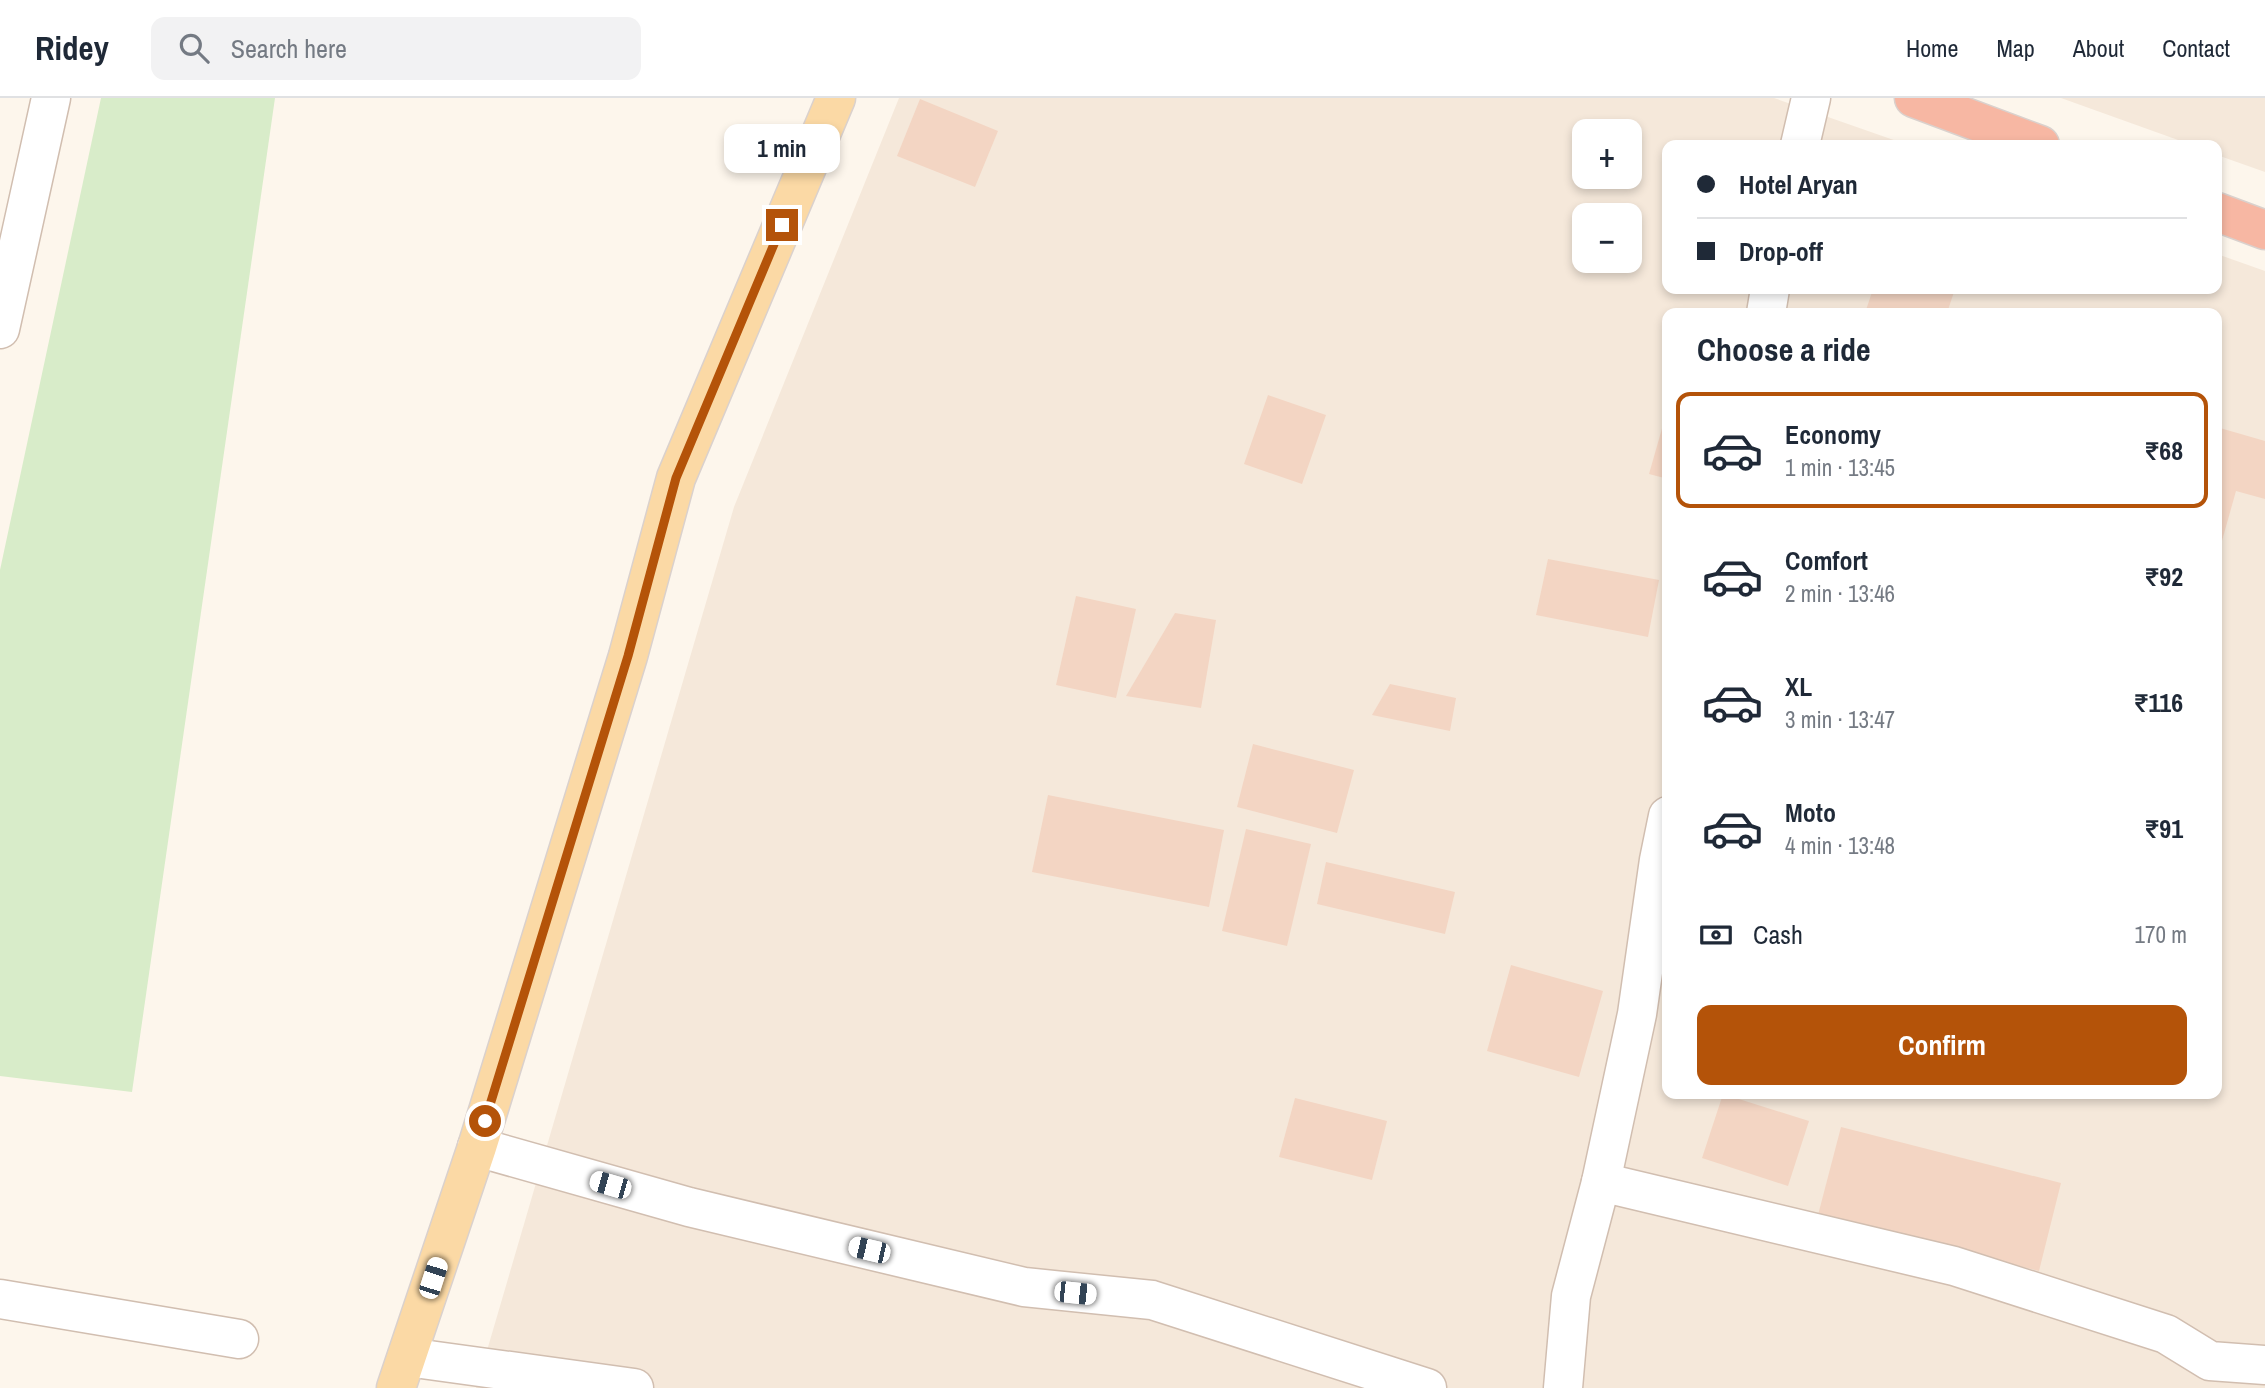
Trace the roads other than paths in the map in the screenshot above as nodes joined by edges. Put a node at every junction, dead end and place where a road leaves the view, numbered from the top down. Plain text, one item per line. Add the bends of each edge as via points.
1 (51, 98) edge
2 (836, 98) edge
3 (1811, 98) edge
4 (1914, 98) edge
5 (1801, 140) edge
6 (2026, 140) edge
7 (2222, 214) edge
8 (2265, 230) edge
9 (0, 329) edge
10 (1662, 842) edge
11 (477, 1147) junction
12 (1601, 1182) junction
13 (0, 1299) edge
14 (239, 1339) dead end
15 (2265, 1365) edge
16 (402, 1372) edge
17 (634, 1388) edge
18 (1427, 1388) edge
19 (1563, 1388) edge

1 - 9 street
2 - 11 main road via 676,478 628,656
3 - 5 street
4 - 6 highway
7 - 8 highway
10 - 12 street via 1637,1014
11 - 16 main road
11 - 18 street via 689,1207 1024,1287 1152,1300
12 - 15 street via 1954,1266 2166,1334 2210,1361
12 - 19 street via 1571,1296
13 - 14 street
16 - 17 street

